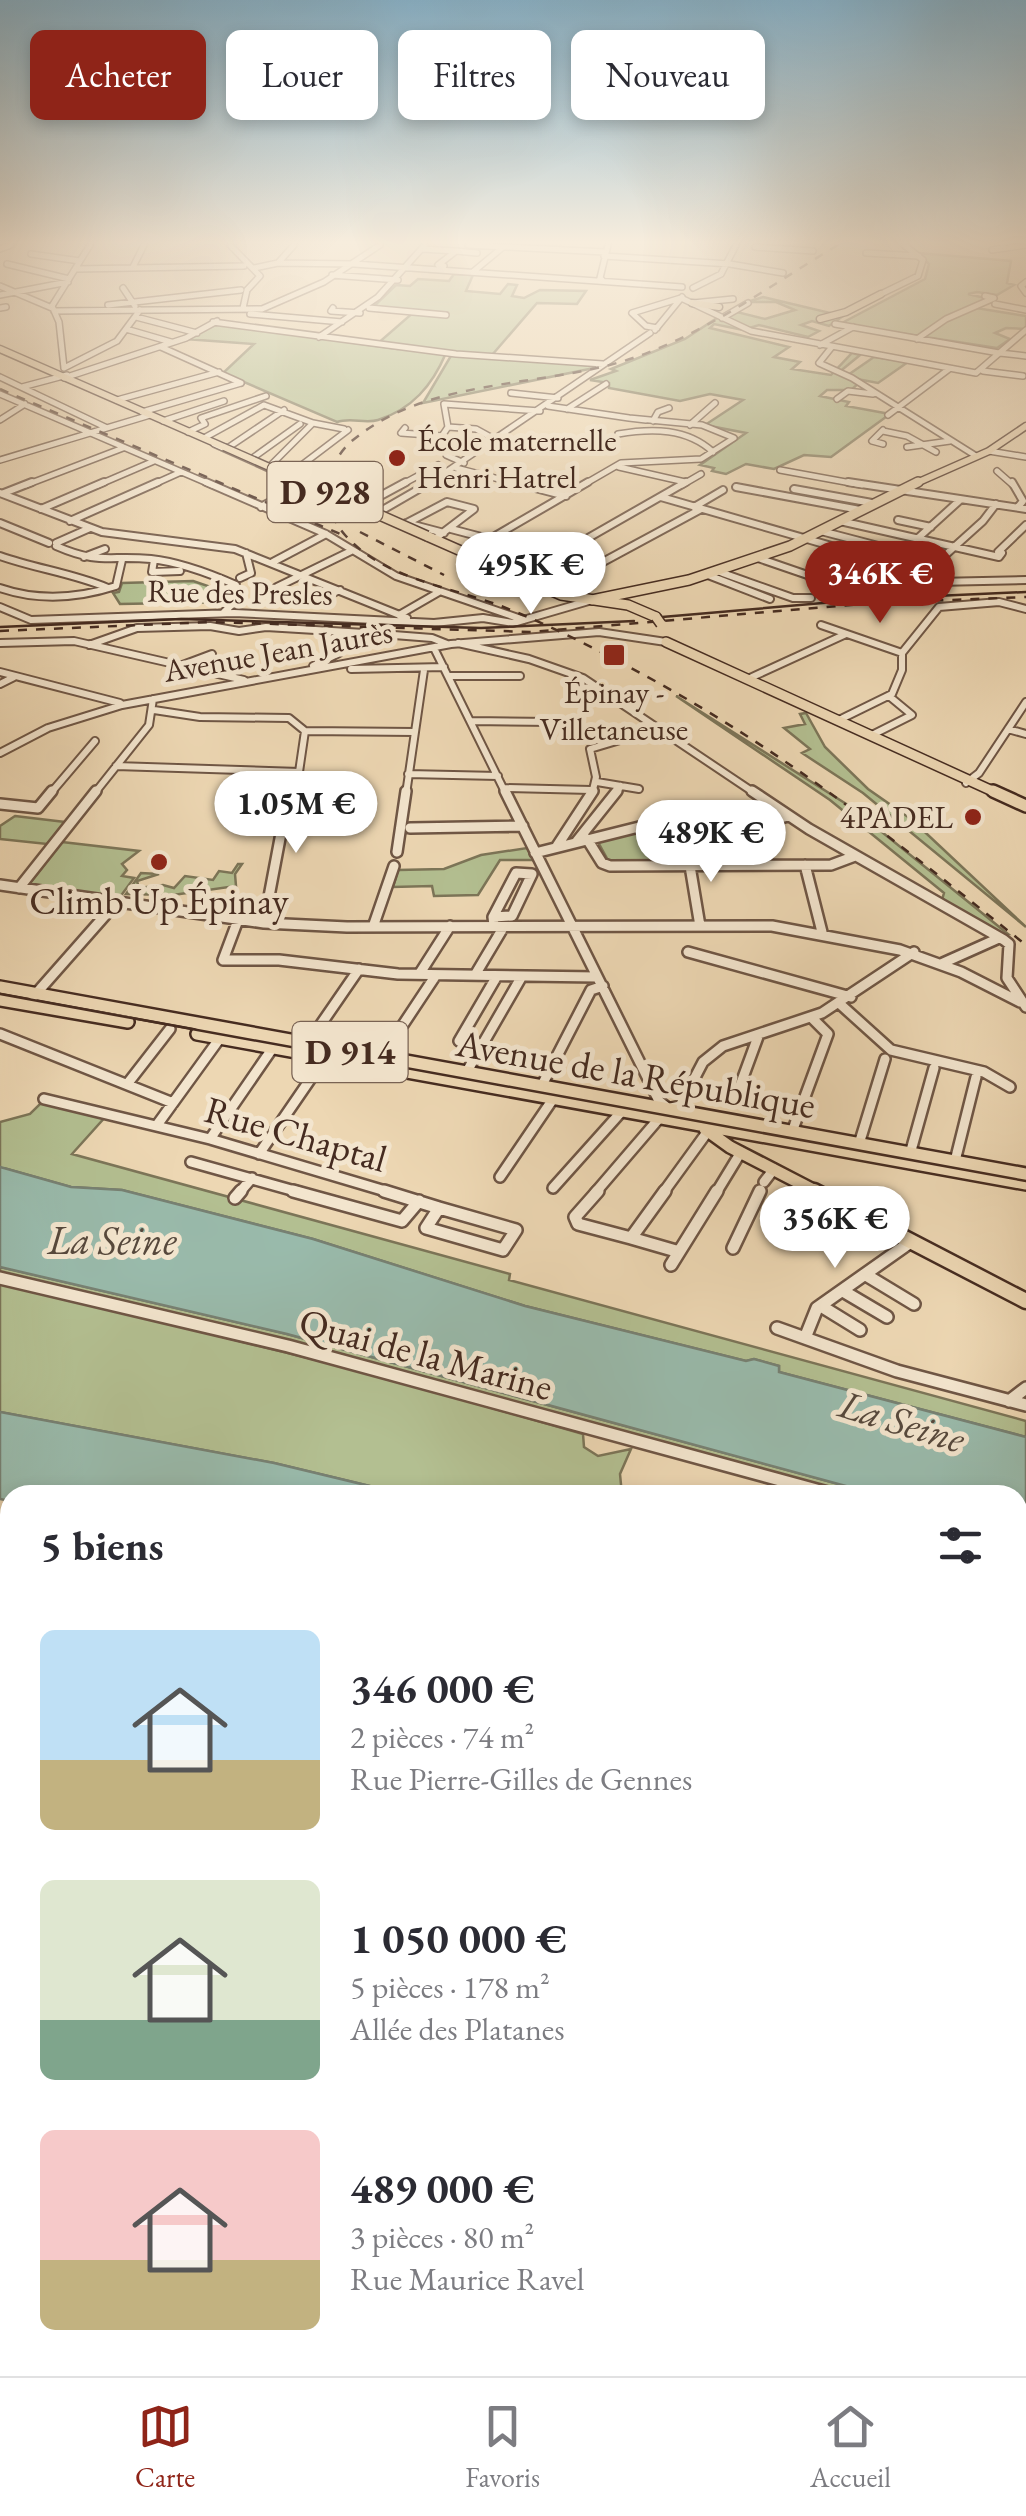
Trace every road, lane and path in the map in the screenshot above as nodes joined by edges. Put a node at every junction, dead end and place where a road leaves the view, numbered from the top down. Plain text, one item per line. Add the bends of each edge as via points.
1 (16, 356) edge
2 (59, 356) edge
3 (90, 356) edge
4 (137, 356) edge
5 (181, 356) edge
6 (514, 356) edge
7 (615, 356) edge
8 (825, 356) edge
9 (875, 356) edge
10 (997, 356) edge
11 (603, 364) junction
12 (948, 369) junction
13 (983, 371) junction
14 (61, 372) junction
15 (219, 372) junction
16 (1023, 376) dead end
17 (0, 378) edge
18 (79, 378) junction
19 (606, 384) dead end
20 (22, 387) junction
21 (511, 393) dead end
22 (0, 394) edge
23 (873, 394) junction
24 (266, 396) dead end
25 (113, 398) junction
26 (558, 398) junction
27 (838, 398) dead end
28 (224, 401) dead end
29 (715, 403) dead end
30 (26, 404) junction
31 (548, 406) junction
32 (620, 408) dead end
33 (669, 408) dead end
34 (284, 410) junction
35 (566, 410) junction
36 (899, 410) junction
37 (540, 411) junction
38 (146, 413) junction
39 (610, 416) junction
40 (888, 416) dead end
41 (0, 420) edge
42 (649, 420) junction
43 (163, 421) junction
44 (287, 422) dead end
45 (667, 422) junction
46 (300, 424) junction
47 (311, 424) junction
48 (690, 425) junction
49 (105, 427) junction
50 (448, 427) junction
51 (1026, 427) edge
52 (405, 428) dead end
53 (658, 431) junction
54 (88, 432) junction
55 (618, 434) dead end
56 (195, 435) junction
57 (442, 436) junction
58 (496, 440) junction
59 (277, 441) junction
60 (950, 441) junction
61 (289, 443) junction
62 (883, 444) dead end
63 (221, 445) junction
64 (922, 446) junction
65 (123, 448) junction
66 (906, 448) dead end
67 (989, 451) junction
68 (713, 452) junction
69 (936, 452) dead end
70 (976, 456) junction
71 (1026, 457) edge
72 (254, 458) junction
73 (0, 460) edge
74 (154, 461) junction
75 (464, 462) junction
76 (271, 465) junction
77 (438, 465) dead end
78 (617, 466) junction
79 (456, 468) junction
80 (780, 470) dead end
81 (997, 470) dead end
82 (181, 472) junction
83 (290, 474) junction
84 (701, 474) dead end
85 (789, 479) dead end
86 (297, 482) junction
87 (686, 482) junction
88 (736, 486) dead end
89 (313, 488) junction
90 (794, 489) dead end
91 (723, 490) dead end
92 (2, 493) edge
93 (891, 494) junction
94 (912, 494) junction
95 (340, 495) dead end
96 (566, 496) junction
97 (661, 498) junction
98 (960, 500) junction
99 (872, 504) junction
100 (996, 504) junction
101 (360, 506) junction
102 (261, 507) junction
103 (697, 508) junction
104 (1022, 508) edge
105 (41, 509) junction
106 (860, 510) junction
107 (327, 512) dead end
108 (378, 512) junction
109 (898, 520) dead end
110 (70, 521) junction
111 (0, 523) edge
112 (406, 523) junction
113 (836, 523) junction
114 (1026, 525) edge
115 (931, 527) junction
116 (90, 528) junction
117 (14, 529) junction
118 (822, 531) junction
119 (0, 534) edge
120 (326, 534) junction
121 (870, 534) dead end
122 (437, 535) junction
123 (806, 538) junction
124 (917, 538) junction
125 (490, 539) junction
126 (54, 544) junction
127 (953, 548) junction
128 (105, 549) dead end
129 (350, 550) junction
130 (246, 553) junction
131 (466, 553) junction
132 (905, 553) dead end
133 (0, 556) edge
134 (83, 557) junction
135 (758, 558) junction
136 (122, 560) junction
137 (880, 560) dead end
138 (273, 562) junction
139 (712, 573) junction
140 (924, 574) junction
141 (304, 575) junction
142 (520, 577) junction
143 (240, 578) dead end
144 (1026, 580) edge
145 (912, 582) junction
146 (936, 582) junction
147 (0, 588) edge
148 (109, 588) junction
149 (340, 590) junction
150 (550, 590) junction
151 (438, 592) junction
152 (857, 592) dead end
153 (902, 592) dead end
154 (36, 594) junction
155 (627, 594) junction
156 (561, 595) junction
157 (811, 598) dead end
158 (273, 599) dead end
159 (592, 600) junction
160 (770, 600) dead end
161 (576, 603) junction
162 (34, 604) dead end
163 (307, 604) dead end
164 (632, 606) junction
165 (0, 608) edge
166 (1026, 609) edge
167 (228, 611) junction
168 (399, 614) junction
169 (524, 620) junction
170 (411, 622) junction
171 (821, 625) dead end
172 (632, 634) junction
173 (663, 634) junction
174 (846, 634) junction
175 (458, 642) junction
176 (0, 643) edge
177 (447, 644) junction
178 (89, 646) junction
179 (434, 648) junction
180 (339, 653) dead end
181 (902, 653) junction
182 (212, 654) dead end
183 (179, 667) junction
184 (325, 668) junction
185 (424, 670) junction
186 (734, 670) junction
187 (0, 672) edge
188 (446, 672) junction
189 (298, 673) junction
190 (14, 676) junction
191 (520, 676) dead end
192 (750, 678) junction
193 (251, 682) junction
194 (0, 684) edge
195 (889, 696) junction
196 (152, 699) junction
197 (1026, 704) edge
198 (122, 705) junction
199 (154, 710) junction
200 (840, 720) junction
201 (471, 721) junction
202 (552, 722) dead end
203 (660, 728) junction
204 (1008, 729) junction
205 (305, 731) junction
206 (415, 732) junction
207 (1026, 734) edge
208 (872, 736) junction
209 (95, 740) dead end
210 (0, 753) edge
211 (116, 766) junction
212 (408, 774) junction
213 (292, 776) junction
214 (498, 776) junction
215 (968, 782) junction
216 (594, 786) junction
217 (621, 786) junction
218 (504, 788) junction
219 (639, 789) dead end
220 (0, 804) edge
221 (1026, 808) edge
222 (788, 816) junction
223 (522, 826) junction
224 (410, 828) dead end
225 (588, 839) junction
226 (576, 842) junction
227 (556, 847) junction
228 (396, 852) dead end
229 (535, 852) junction
230 (855, 856) junction
231 (805, 865) junction
232 (394, 866) dead end
233 (690, 866) junction
234 (0, 886) edge
235 (20, 888) junction
236 (116, 903) junction
237 (238, 920) junction
238 (264, 922) junction
239 (497, 923) junction
240 (571, 924) junction
241 (450, 926) junction
242 (700, 926) junction
243 (373, 927) junction
244 (822, 932) junction
245 (999, 938) junction
246 (688, 952) dead end
247 (914, 952) junction
248 (943, 963) junction
249 (359, 968) junction
250 (420, 974) junction
251 (436, 975) junction
252 (475, 975) junction
253 (497, 976) junction
254 (522, 976) junction
255 (600, 982) junction
256 (0, 987) edge
257 (36, 994) junction
258 (851, 997) junction
259 (0, 1000) edge
260 (25, 1004) junction
261 (840, 1004) junction
262 (1023, 1005) edge
263 (811, 1017) junction
264 (170, 1029) junction
265 (0, 1034) edge
266 (759, 1034) junction
267 (220, 1038) junction
268 (459, 1042) dead end
269 (272, 1049) junction
270 (304, 1049) junction
271 (328, 1054) junction
272 (381, 1058) junction
273 (886, 1059) dead end
274 (934, 1068) dead end
275 (466, 1073) junction
276 (976, 1077) dead end
277 (128, 1083) junction
278 (540, 1087) junction
279 (1010, 1087) dead end
280 (44, 1099) dead end
281 (553, 1099) junction
282 (174, 1102) junction
283 (734, 1102) dead end
284 (669, 1109) junction
285 (622, 1112) junction
286 (658, 1119) junction
287 (724, 1124) junction
288 (157, 1125) junction
289 (706, 1129) junction
290 (792, 1132) junction
291 (210, 1139) junction
292 (858, 1144) junction
293 (735, 1150) junction
294 (910, 1154) junction
295 (260, 1155) junction
296 (191, 1162) dead end
297 (954, 1162) junction
298 (774, 1168) junction
299 (1026, 1174) edge
300 (500, 1177) dead end
301 (249, 1178) junction
302 (1026, 1184) edge
303 (553, 1188) dead end
304 (234, 1198) dead end
305 (422, 1202) junction
306 (439, 1208) junction
307 (632, 1238) junction
308 (912, 1241) junction
309 (732, 1248) dead end
310 (676, 1251) junction
311 (671, 1265) dead end
312 (866, 1274) junction
313 (0, 1278) edge
314 (843, 1291) junction
315 (1026, 1301) edge
316 (914, 1304) dead end
317 (820, 1306) junction
318 (887, 1317) dead end
319 (777, 1328) dead end
320 (860, 1330) dead end
321 (805, 1338) junction
322 (1026, 1388) edge
323 (1008, 1402) junction
324 (1026, 1405) edge
325 (797, 1485) edge

1 - 14 main road
2 - 14 street
3 - 14 street
4 - 18 street
5 - 15 street
6 - 11 street
7 - 11 street
8 - 23 street via 820,363
9 - 12 street
10 - 13 street
11 - 26 street
12 - 13 street
12 - 36 street
13 - 16 street
14 - 18 main road
14 - 20 street
15 - 25 street
15 - 38 street via 242,384
17 - 20 street
18 - 25 main road
19 - 35 street
20 - 49 street
21 - 26 street
22 - 30 street
23 - 27 street via 848,391
23 - 36 street
24 - 56 street via 202,418 205,424
25 - 38 main road
26 - 31 street
28 - 43 street
29 - 48 street
30 - 41 street
30 - 54 street
31 - 35 street
31 - 37 street
32 - 39 street
33 - 42 street
34 - 47 street
34 - 56 street via 263,405
34 - 63 street
35 - 39 street
36 - 40 street
36 - 60 street
37 - 50 street via 446,404
37 - 58 street
38 - 43 main road
38 - 49 street
39 - 42 street
42 - 45 street
43 - 56 main road
44 - 46 street
45 - 48 street
45 - 53 street
46 - 47 street
46 - 59 street
47 - 61 street
47 - 83 street via 346,429
48 - 68 street via 733,435
49 - 54 street
50 - 57 street
50 - 58 street
51 - 67 main road
52 - 57 street via 402,433
53 - 55 street
53 - 68 street via 695,439
54 - 65 street
54 - 73 street
56 - 63 main road
57 - 75 street via 447,456
58 - 75 street
59 - 61 street
59 - 72 street
60 - 64 street
60 - 70 street
61 - 76 street
62 - 64 street via 872,442 880,430
63 - 72 street
63 - 86 street
63 - 122 main road, D 928, bridge
64 - 66 street
64 - 69 street
65 - 74 street
65 - 92 street
67 - 70 main road
67 - 71 street
68 - 78 street via 697,460
70 - 93 main road
72 - 76 street
74 - 82 street
74 - 105 street
75 - 79 street
76 - 83 street
77 - 101 street
78 - 87 street
78 - 96 street
79 - 96 street
79 - 108 street
80 - 93 street
81 - 104 street via 1014,485
82 - 102 street
82 - 110 street
83 - 89 street
84 - 87 street
85 - 93 street
86 - 89 street
86 - 102 street
87 - 97 street
88 - 106 street
89 - 107 street
90 - 99 street
91 - 103 street
92 - 105 street
93 - 94 street
93 - 94 street
93 - 99 main road
94 - 98 street
95 - 101 street
96 - 125 street
97 - 103 street
97 - 142 street
98 - 100 street
98 - 115 street
99 - 106 main road
100 - 104 street
100 - 127 street
101 - 108 street
102 - 120 street
103 - 123 street
103 - 150 street
105 - 110 street
106 - 113 main road
108 - 112 street
108 - 122 street via 372,515
109 - 115 street
110 - 116 street
111 - 117 street
112 - 122 street
112 - 122 street via 444,503 474,508
113 - 118 main road
113 - 121 street
113 - 124 street
114 - 127 street via 994,554
115 - 124 street
116 - 126 street
116 - 130 street
117 - 119 street
117 - 126 street
118 - 123 main road
118 - 132 street
120 - 129 street
120 - 138 street
122 - 125 street
122 - 131 main road, D 928
123 - 135 main road
123 - 137 street
124 - 127 street
125 - 131 street
126 - 134 street
127 - 140 street
128 - 134 street
129 - 141 street
129 - 151 street
130 - 138 street
130 - 143 street via 251,573
131 - 142 main road, D 928
133 - 148 street
134 - 136 street
135 - 139 main road
135 - 152 street
136 - 148 street via 118,584
136 - 167 street via 154,560 235,584
138 - 141 street
139 - 155 main road
139 - 157 street
139 - 160 street
140 - 145 street
140 - 146 street
141 - 149 street
141 - 158 street via 277,587
142 - 150 main road, D 928
144 - 146 street
145 - 146 street
145 - 153 street
147 - 154 street
148 - 154 street
149 - 163 street
149 - 168 street
150 - 156 main road, D 928
151 - 168 street
151 - 169 street
154 - 162 street
155 - 159 main road
155 - 164 main road via 624,600
156 - 159 main road, D 928
156 - 161 street
159 - 161 street, Rue des Presles
159 - 164 main road, D 928
161 - 169 street, Rue des Presles
164 - 173 main road, D 928
165 - 167 street, Rue des Presles via 31,620
166 - 181 street via 999,602 944,604
167 - 170 street, Rue des Presles
168 - 170 street
169 - 170 street, Rue des Presles
171 - 174 street
172 - 173 street, Avenue Jean Jaurès
172 - 173 street, Avenue Jean Jaurès
172 - 175 street, Avenue Jean Jaurès
173 - 186 main road, D 928
173 - 186 main road, D 928
174 - 181 street
174 - 192 street
175 - 177 street, Avenue Jean Jaurès
175 - 203 street via 583,678
176 - 178 street
177 - 178 street via 381,634 176,626 136,628
177 - 179 street, Avenue Jean Jaurès
178 - 183 street
179 - 184 street, Avenue Jean Jaurès
179 - 188 street
180 - 189 street
181 - 195 street
182 - 183 street
183 - 193 street
184 - 185 street
184 - 189 street, Avenue Jean Jaurès
185 - 188 street
185 - 206 street
186 - 192 main road, D 928
187 - 190 street
188 - 191 street
188 - 201 street
189 - 193 street, Avenue Jean Jaurès
190 - 194 street
190 - 198 street
192 - 200 main road, D 928
193 - 196 street, Avenue Jean Jaurès
195 - 200 street
195 - 208 street via 912,714
196 - 198 street, Avenue Jean Jaurès
196 - 199 street
197 - 204 street
198 - 210 street, Avenue Jean Jaurès via 46,729
199 - 205 street via 287,718
199 - 211 street
200 - 208 main road, D 928
201 - 202 street
201 - 214 street
203 - 216 street via 590,749 598,768
203 - 222 street
204 - 207 street
204 - 215 street
205 - 206 street
205 - 213 street via 299,772
206 - 212 street
208 - 215 main road, D 928
209 - 220 street via 38,808
211 - 213 street
211 - 235 street
212 - 214 street
212 - 228 street
213 - 238 street
214 - 218 street
215 - 221 main road, D 928
216 - 217 street
216 - 218 street
216 - 227 street via 595,796
217 - 219 street
217 - 226 street
218 - 223 street
222 - 225 street via 759,824 742,817 674,818
222 - 230 street
223 - 224 street
223 - 229 street
225 - 226 street
225 - 233 street via 610,866
226 - 227 street
227 - 229 street
229 - 240 street
230 - 231 street
230 - 245 street
231 - 233 street
231 - 244 street
232 - 243 street
233 - 242 street
234 - 235 street
235 - 236 street
236 - 237 street
236 - 257 street
237 - 238 street
237 - 249 street via 223,960
238 - 243 street
239 - 239 street via 516,873 532,874 512,916
239 - 240 street
239 - 241 street
239 - 252 street
240 - 242 street
240 - 255 street
241 - 243 street
241 - 250 street
242 - 244 street
244 - 247 street
245 - 248 street
245 - 262 street via 1009,944 1006,976
246 - 258 street
247 - 248 street
247 - 258 street
248 - 262 street
249 - 250 street
249 - 270 street
250 - 251 street
251 - 252 street
251 - 272 street
252 - 253 street
253 - 254 street
253 - 268 street
254 - 255 street
254 - 275 street
255 - 278 street
255 - 284 street
256 - 257 main road, Avenue de la République / D 914
257 - 260 street
257 - 270 main road, Avenue de la République / D 914
258 - 261 street
259 - 260 main road, Avenue de la République / D 914
260 - 264 main road, Avenue de la République / D 914
261 - 263 street
261 - 279 street via 898,1054 974,1068
263 - 266 street
263 - 290 street via 828,1034
264 - 267 main road, Avenue de la République / D 914
264 - 277 street
265 - 277 street
266 - 283 street
266 - 284 street via 723,1046 703,1062 680,1106
267 - 269 main road, Avenue de la République / D 914
267 - 282 street
269 - 270 main road, Avenue de la République / D 914
269 - 291 street
270 - 271 main road, Avenue de la République / D 914
271 - 272 main road, Avenue de la République / D 914
271 - 281 main road, Avenue de la République / D 914
271 - 295 street
272 - 275 main road, Avenue de la République / D 914
273 - 292 street
274 - 294 street
275 - 278 main road, Avenue de la République / D 914
276 - 297 street
277 - 282 street
278 - 284 main road, Avenue de la République / D 914
280 - 288 street, Rue Chaptal
281 - 285 main road, Avenue de la République
281 - 300 street
282 - 288 street
284 - 286 street
284 - 287 main road, Avenue de la République / D 914
285 - 286 main road, Avenue de la République
285 - 303 street
286 - 289 main road, Avenue de la République
286 - 307 street via 575,1217 578,1224
287 - 289 main road, Avenue de la République
287 - 290 main road, Avenue de la République
287 - 293 main road
287 - 302 main road, Avenue de la République
288 - 291 street, Rue Chaptal
289 - 293 main road
289 - 307 street
290 - 292 main road, Avenue de la République
291 - 295 street, Rue Chaptal
292 - 294 main road, Avenue de la République
293 - 298 main road
293 - 310 street
294 - 297 main road, Avenue de la République
295 - 301 street
295 - 305 street, Rue Chaptal
296 - 301 street
297 - 299 main road, Avenue de la République
298 - 308 main road
298 - 309 street
301 - 304 street
301 - 305 street via 402,1221
305 - 306 street, Rue Chaptal
306 - 306 street, Rue Chaptal via 426,1228 502,1250 516,1230
307 - 310 street
308 - 312 street
308 - 315 main road
310 - 311 street
312 - 314 street
312 - 316 street
313 - 325 street, Quai de la Marine via 288,1346
314 - 317 street
314 - 318 street
317 - 320 street
317 - 321 street
319 - 321 street
321 - 323 street
322 - 323 street
323 - 324 street

